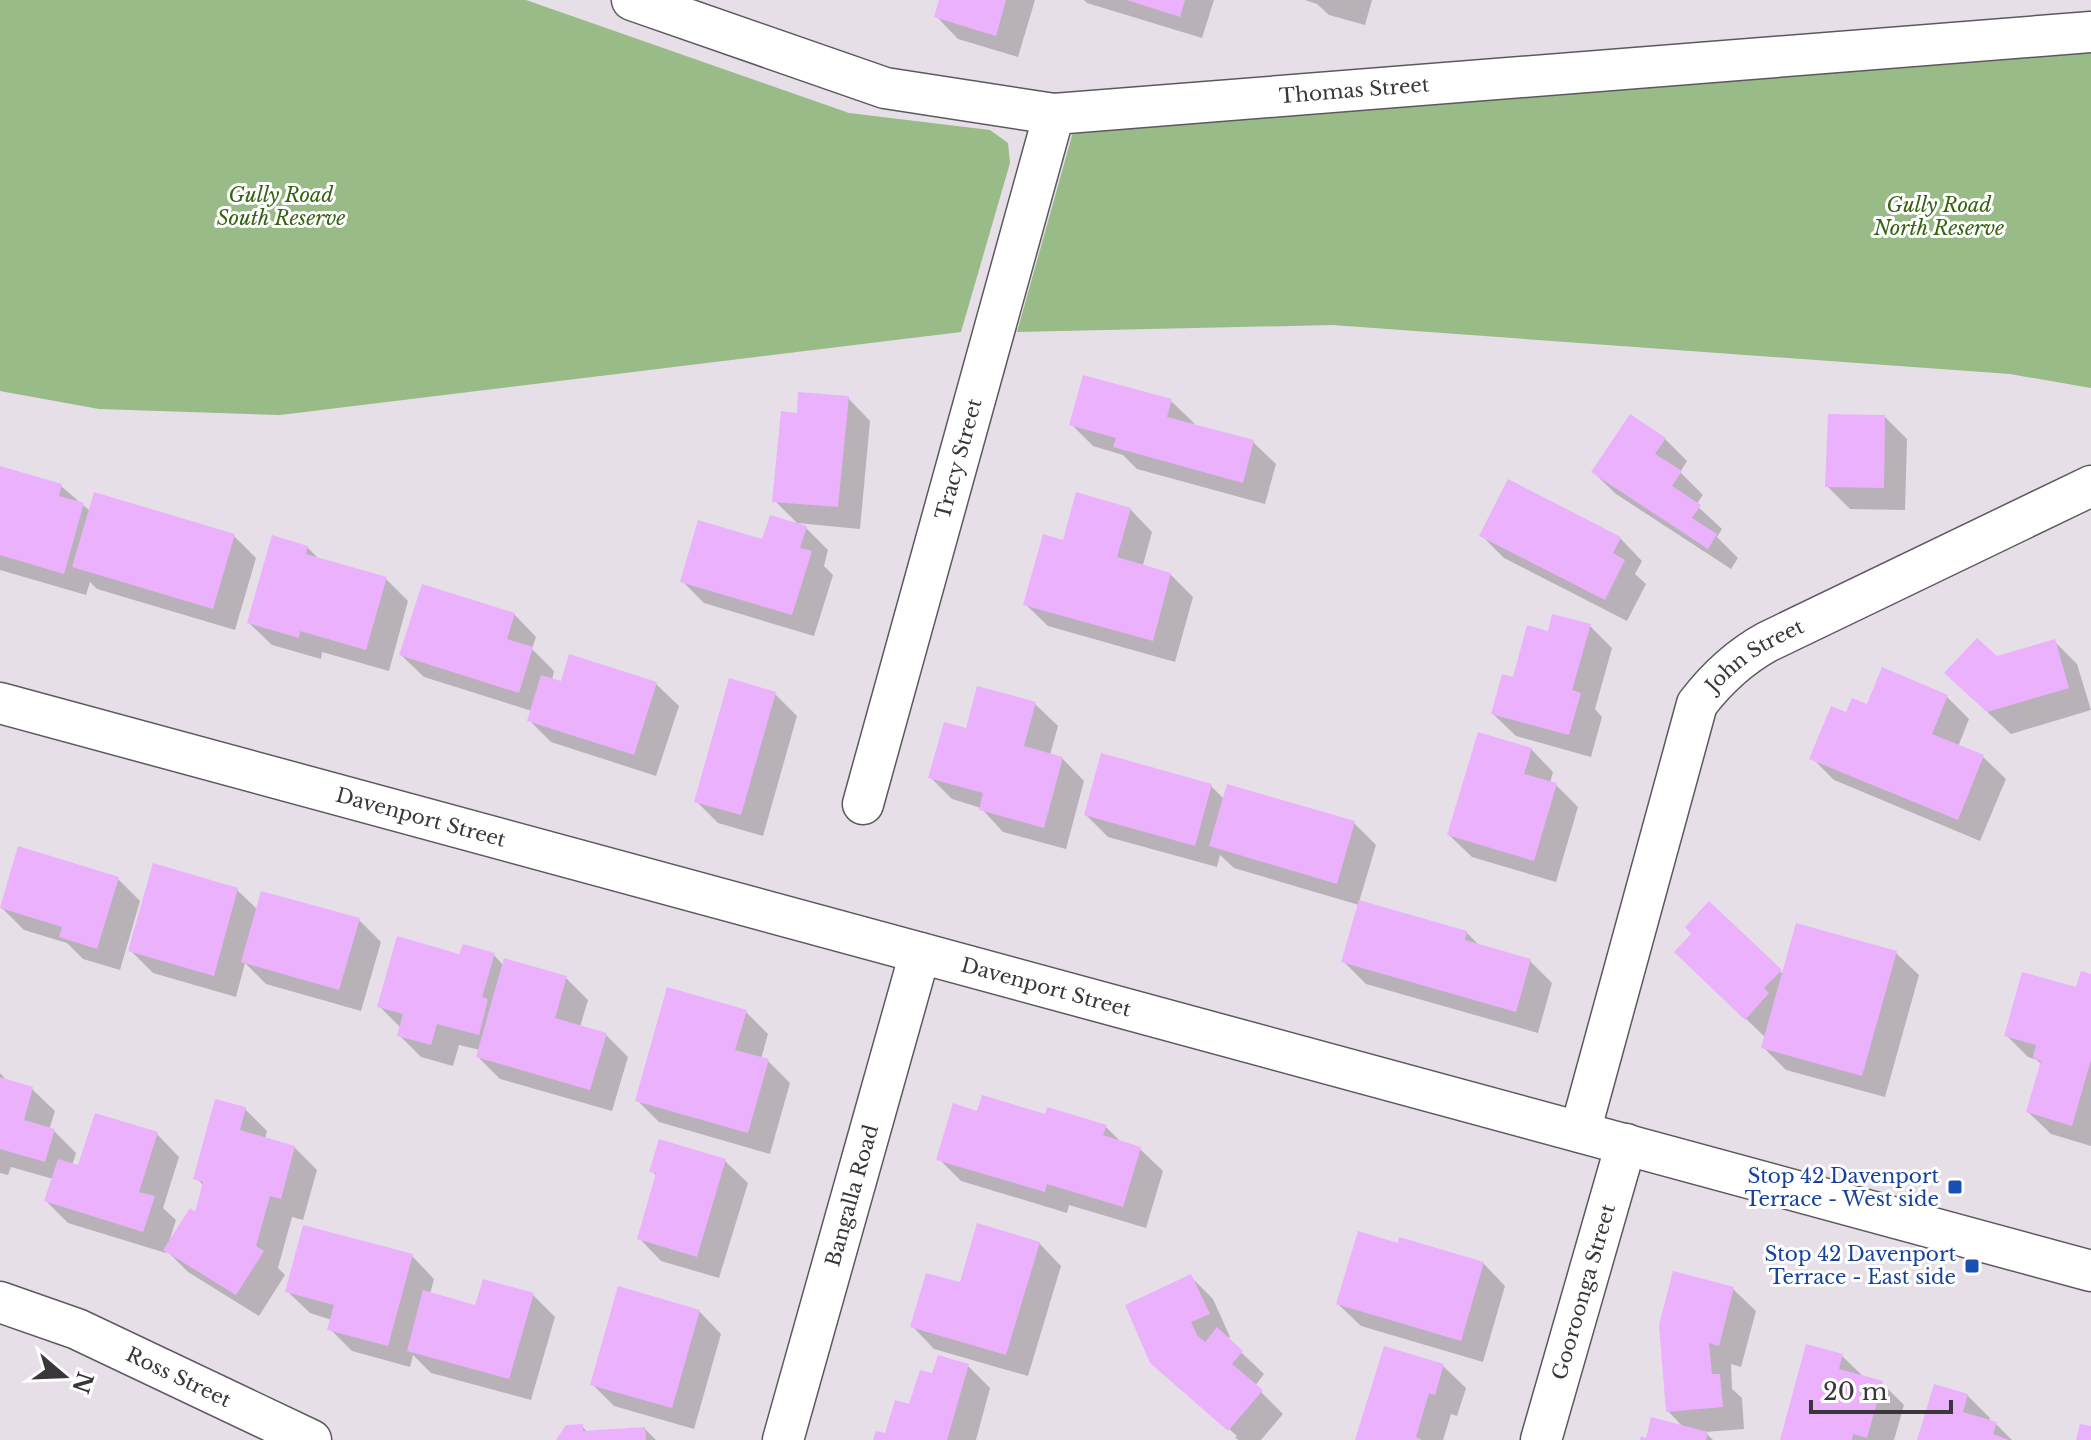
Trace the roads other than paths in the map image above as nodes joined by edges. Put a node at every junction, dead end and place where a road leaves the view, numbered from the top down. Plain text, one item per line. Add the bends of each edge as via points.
1 (632, 0) edge
2 (2091, 32) edge
3 (1054, 114) junction
4 (2091, 486) edge
5 (0, 703) edge
6 (863, 804) dead end
7 (920, 953) junction
8 (1580, 1132) junction
9 (1626, 1144) junction
10 (2091, 1271) edge
11 (0, 1302) edge
12 (311, 1440) edge
13 (783, 1440) edge
14 (1541, 1440) edge

1 - 3 street, Thomas Street via 885,88
2 - 3 street, Thomas Street
3 - 6 street, Tracy Street
4 - 8 street, John Street via 1767,642 1741,656 1715,681 1697,704
5 - 7 street, Davenport Street
7 - 8 street, Davenport Street
7 - 13 street, Bangalla Road
8 - 9 street, Davenport Street
9 - 10 street, Davenport Street
9 - 14 street, Gooroonga Street
11 - 12 street, Ross Street via 77,1329

